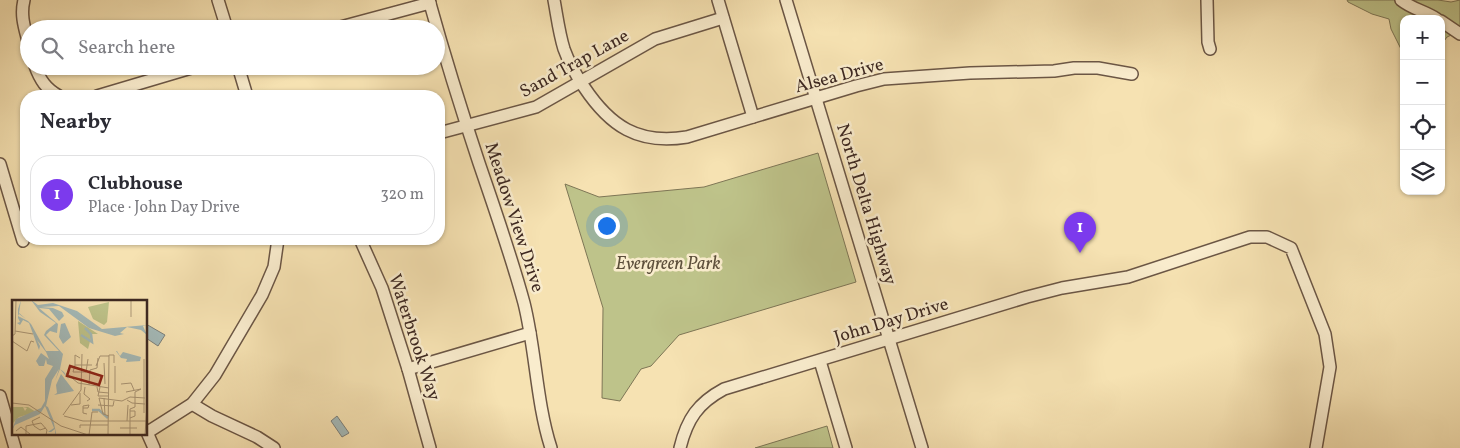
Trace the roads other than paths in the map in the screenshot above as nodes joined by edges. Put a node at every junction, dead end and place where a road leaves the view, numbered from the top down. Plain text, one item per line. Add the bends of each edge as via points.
1 (24, 0) edge
2 (218, 0) edge
3 (554, 0) edge
4 (718, 0) edge
5 (786, 0) edge
6 (1207, 0) edge
7 (1401, 0) edge
8 (429, 2) edge
9 (1431, 15) edge
10 (723, 18) junction
11 (23, 20) edge
12 (224, 20) edge
13 (366, 20) edge
14 (435, 20) edge
15 (1445, 25) edge
16 (1460, 34) edge
17 (1210, 49) dead end
18 (445, 54) edge
19 (1132, 74) dead end
20 (39, 75) edge
21 (168, 75) edge
22 (241, 75) edge
23 (581, 82) junction
24 (50, 90) edge
25 (117, 90) edge
26 (245, 90) edge
27 (816, 98) junction
28 (753, 117) junction
29 (467, 125) junction
30 (445, 131) edge
31 (0, 164) edge
32 (20, 231) edge
33 (277, 245) edge
34 (363, 245) edge
35 (530, 333) junction
36 (890, 338) junction
37 (820, 361) junction
38 (408, 369) junction
39 (1, 400) edge
40 (192, 404) junction
41 (148, 430) edge
42 (148, 433) edge
43 (15, 448) edge
44 (154, 448) edge
45 (274, 448) edge
46 (430, 448) edge
47 (551, 448) edge
48 (680, 448) edge
49 (846, 448) edge
50 (922, 448) edge
51 (1316, 448) edge

1 - 11 street
2 - 12 street
3 - 23 street, Alsea Drive via 564,48
4 - 10 street
5 - 27 street, North Delta Highway
6 - 17 street
7 - 9 street via 1409,7
8 - 13 street
8 - 14 street, Meadow View Drive
10 - 23 street, Sand Trap Lane via 655,39
10 - 28 street
15 - 16 street
18 - 29 street, Meadow View Drive
19 - 27 street, Alsea Drive via 1074,68 913,76 884,79
20 - 24 street
21 - 25 street
22 - 26 street
23 - 28 street, Alsea Drive via 610,119 644,137 687,137
23 - 29 street, Sand Trap Lane via 536,108
27 - 28 street, Alsea Drive
27 - 36 street, North Delta Highway
29 - 30 street, Sand Trap Lane
29 - 35 street, Meadow View Drive via 510,251
31 - 32 street
33 - 40 street via 274,267 262,296 215,375
34 - 38 street, Waterbrook Way via 382,288
35 - 38 street
35 - 47 street, Meadow View Drive
36 - 37 street, John Day Drive
36 - 50 street, North Delta Highway
36 - 51 street, John Day Drive via 1062,288 1128,277 1250,237 1268,237 1291,248 1325,334 1330,367
37 - 48 street, John Day Drive via 724,389 709,397 695,412
37 - 49 street
38 - 46 street, Waterbrook Way
39 - 43 street
40 - 41 street
40 - 45 street
42 - 44 street

